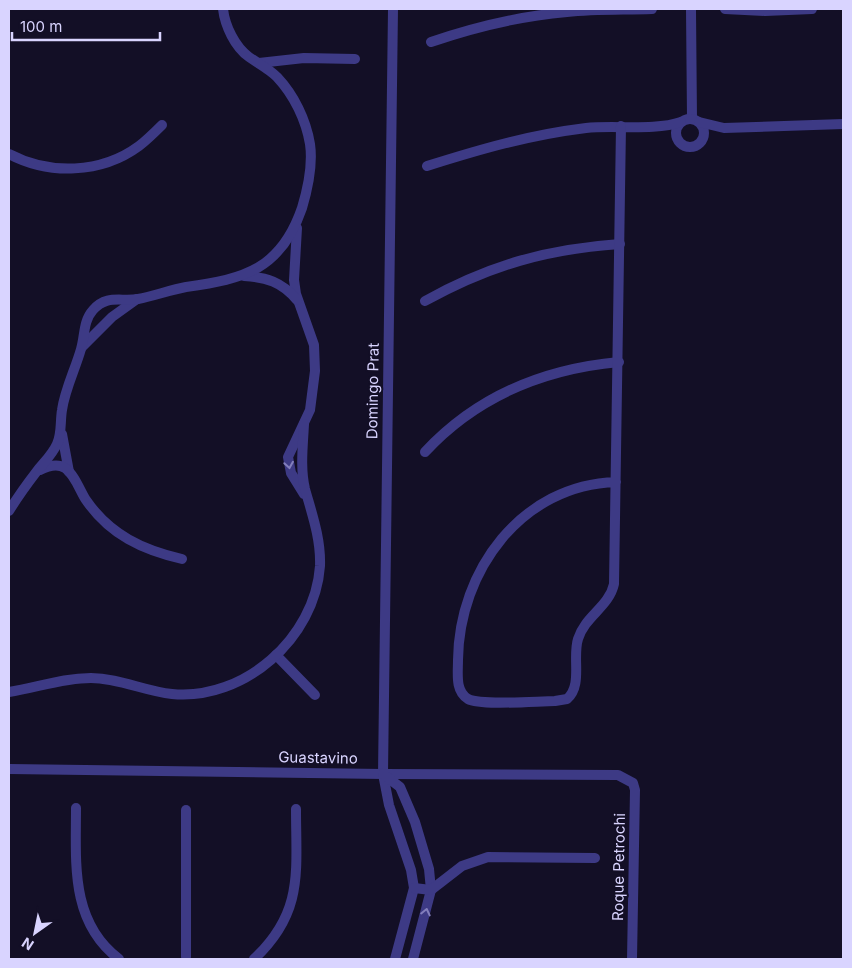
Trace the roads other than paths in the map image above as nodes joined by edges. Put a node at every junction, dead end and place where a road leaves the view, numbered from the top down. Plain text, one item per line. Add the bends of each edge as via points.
1 (223, 9) edge
2 (393, 9) edge
3 (652, 9) edge
4 (692, 9) edge
5 (725, 9) edge
6 (812, 9) edge
7 (431, 42) dead end
8 (290, 60) junction
9 (355, 60) dead end
10 (259, 63) junction
11 (276, 77) junction
12 (695, 121) junction
13 (680, 122) junction
14 (843, 124) edge
15 (162, 125) dead end
16 (621, 126) junction
17 (652, 126) junction
18 (724, 128) junction
19 (701, 140) junction
20 (680, 143) junction
21 (9, 154) edge
22 (427, 166) dead end
23 (297, 220) junction
24 (620, 244) junction
25 (278, 252) junction
26 (294, 261) junction
27 (265, 262) junction
28 (243, 276) junction
29 (294, 276) junction
30 (264, 277) junction
31 (277, 284) junction
32 (110, 299) junction
33 (137, 299) junction
34 (425, 301) dead end
35 (299, 303) junction
36 (118, 312) junction
37 (87, 319) junction
38 (98, 330) junction
39 (81, 348) junction
40 (618, 362) junction
41 (304, 424) junction
42 (61, 431) junction
43 (425, 452) dead end
44 (37, 472) junction
45 (69, 472) junction
46 (616, 482) junction
47 (310, 503) junction
48 (9, 511) edge
49 (182, 559) dead end
50 (276, 655) junction
51 (9, 692) edge
52 (315, 695) dead end
53 (9, 769) edge
54 (383, 774) junction
55 (627, 778) joint
56 (406, 801) junction
57 (389, 805) junction
58 (76, 808) dead end
59 (296, 809) dead end
60 (186, 810) dead end
61 (595, 858) dead end
62 (414, 888) junction
63 (431, 890) junction
64 (185, 958) edge
65 (119, 959) edge
66 (254, 959) edge
67 (395, 959) edge
68 (413, 959) edge
69 (632, 959) edge

1 - 10 street via 230,33 238,45
2 - 54 street, Domingo Prat
3 - 7 street via 541,15
4 - 12 street
5 - 6 street
8 - 9 street
8 - 10 street
8 - 11 street
10 - 11 street
11 - 23 street via 295,101 310,144 307,193
12 - 13 street
12 - 18 street
12 - 19 street via 704,133
13 - 17 street
13 - 20 street via 676,132
14 - 18 street
15 - 21 street via 126,154 88,167 51,168
16 - 17 street
16 - 22 street via 524,137
16 - 24 street
17 - 20 street
18 - 19 street
19 - 20 street via 691,147
23 - 25 street
23 - 26 street
24 - 34 street via 564,250 511,262 469,277
24 - 40 street
25 - 26 street
25 - 27 street
26 - 29 street
27 - 28 street
27 - 30 street
28 - 30 street
28 - 33 street
29 - 31 street via 284,284
29 - 35 street
30 - 31 street
31 - 35 street
32 - 33 street
32 - 36 street
32 - 37 street via 102,301
33 - 36 street
35 - 41 street via 314,345 314,388
36 - 38 street
37 - 38 street via 88,326
37 - 39 street
38 - 39 street
39 - 42 street via 62,411
40 - 43 street via 549,374 509,390 459,419
40 - 46 street
41 - 47 street via 305,487
41 -> 47 street via 289,451 288,466
42 - 44 street via 50,456
42 - 45 street
44 - 45 street via 55,466
44 - 48 street
45 - 49 street via 86,501 113,530 142,548
46 - 46 street via 577,488 550,500 521,520 487,558 471,588 461,626 459,686 467,698 481,702 556,701 571,696 575,687 579,634 585,622 608,600 613,590
47 - 50 street via 320,556 317,582 305,617
50 - 51 street via 240,680 212,691 193,694 171,694 93,678 60,680
50 - 52 street
53 - 54 street, Guastavino
54 - 55 street, Guastavino via 609,773
54 - 56 street via 400,787
54 - 57 street, Domingo Prat
55 - 69 street, Roque Petrochi via 635,790
56 - 57 street
56 - 63 street via 426,858
57 - 62 street, Domingo Prat
58 - 65 street via 76,879 81,904 92,930 109,952
59 - 66 street via 296,871 291,908 280,929
60 - 64 street
61 - 63 street via 488,857 462,866
62 - 63 street
62 - 67 street
68 -> 63 street

